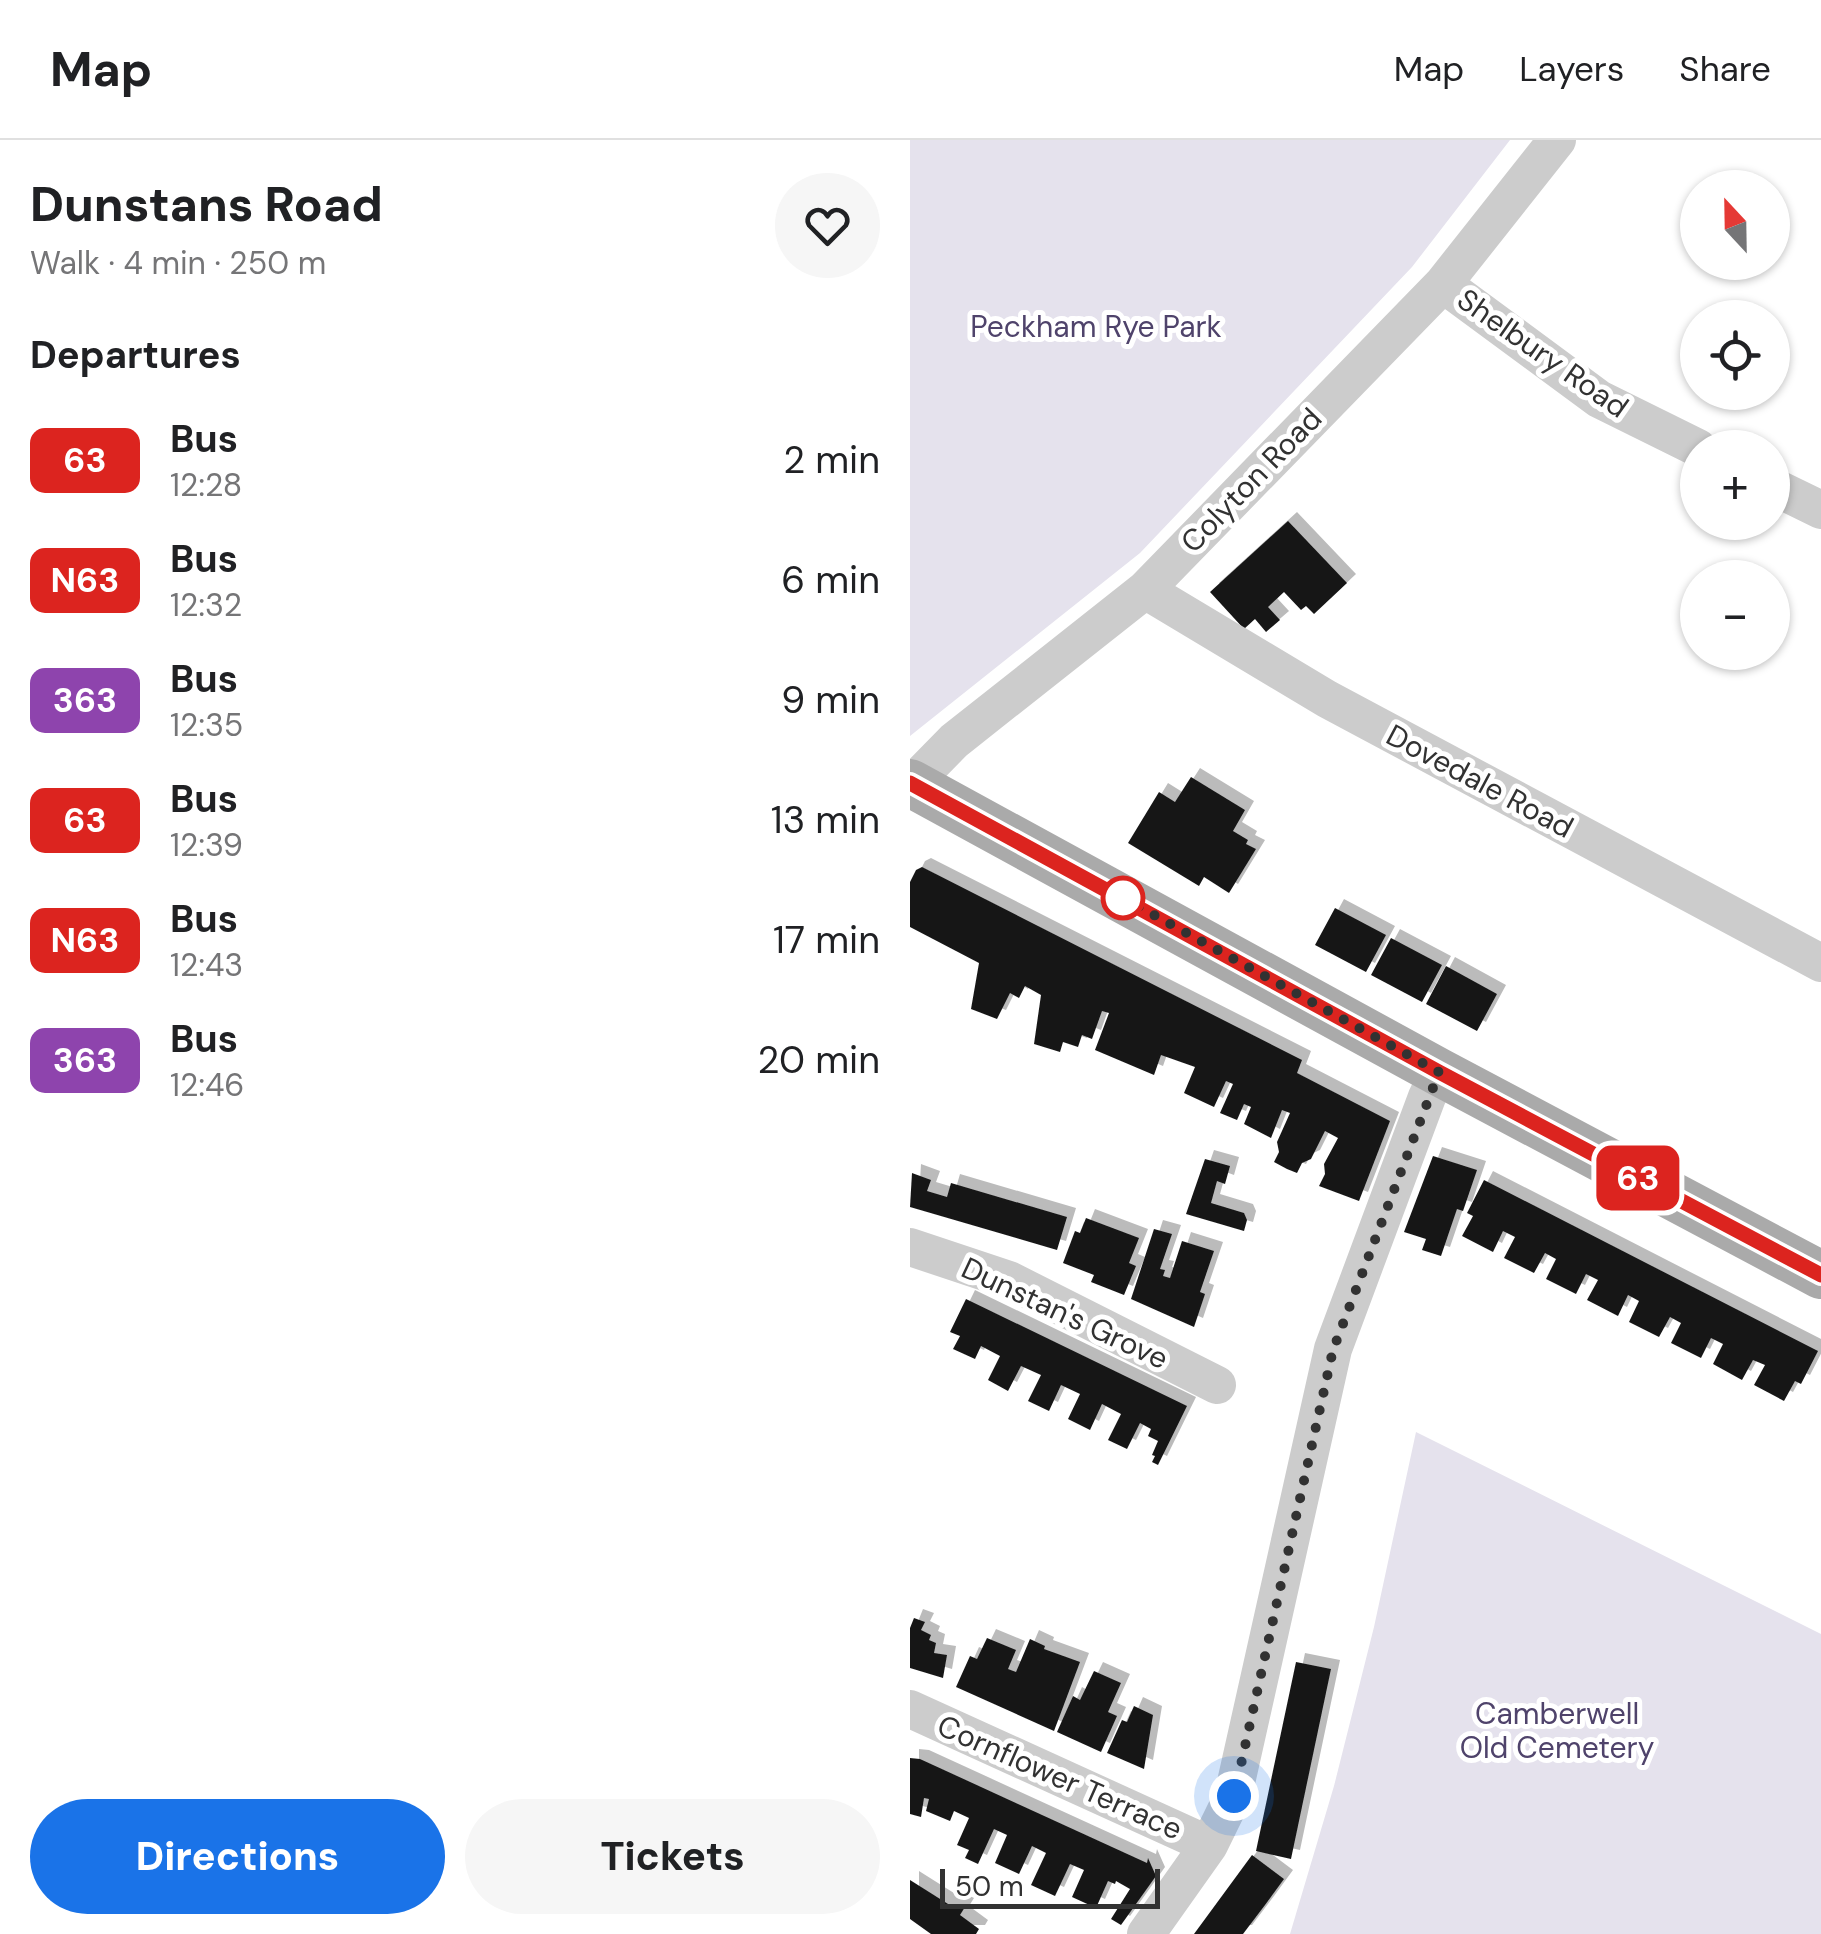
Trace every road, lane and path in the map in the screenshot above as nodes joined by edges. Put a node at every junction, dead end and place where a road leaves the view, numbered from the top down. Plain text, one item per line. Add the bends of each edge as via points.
1 (1556, 140) edge
2 (1443, 284) junction
3 (1680, 439) edge
4 (1790, 495) edge
5 (1821, 510) edge
6 (1144, 590) junction
7 (910, 784) edge
8 (1821, 962) edge
9 (1439, 1072) junction
10 (910, 1247) edge
11 (1821, 1274) edge
12 (1217, 1385) dead end
13 (910, 1709) edge
14 (1209, 1845) junction
15 (1146, 1934) edge

1 - 2 street, Colyton Road
2 - 3 street, Shelbury Road via 1599,399
2 - 6 street, Colyton Road
4 - 5 street
6 - 7 street, Colyton Road via 954,741
6 - 8 street, Dovedale Road via 1327,699
7 - 9 main road
9 - 11 main road
9 - 14 street via 1333,1350 1234,1796
10 - 12 street, Dunstan's Grove via 1009,1280
13 - 14 street, Cornflower Terrace
14 - 15 street

